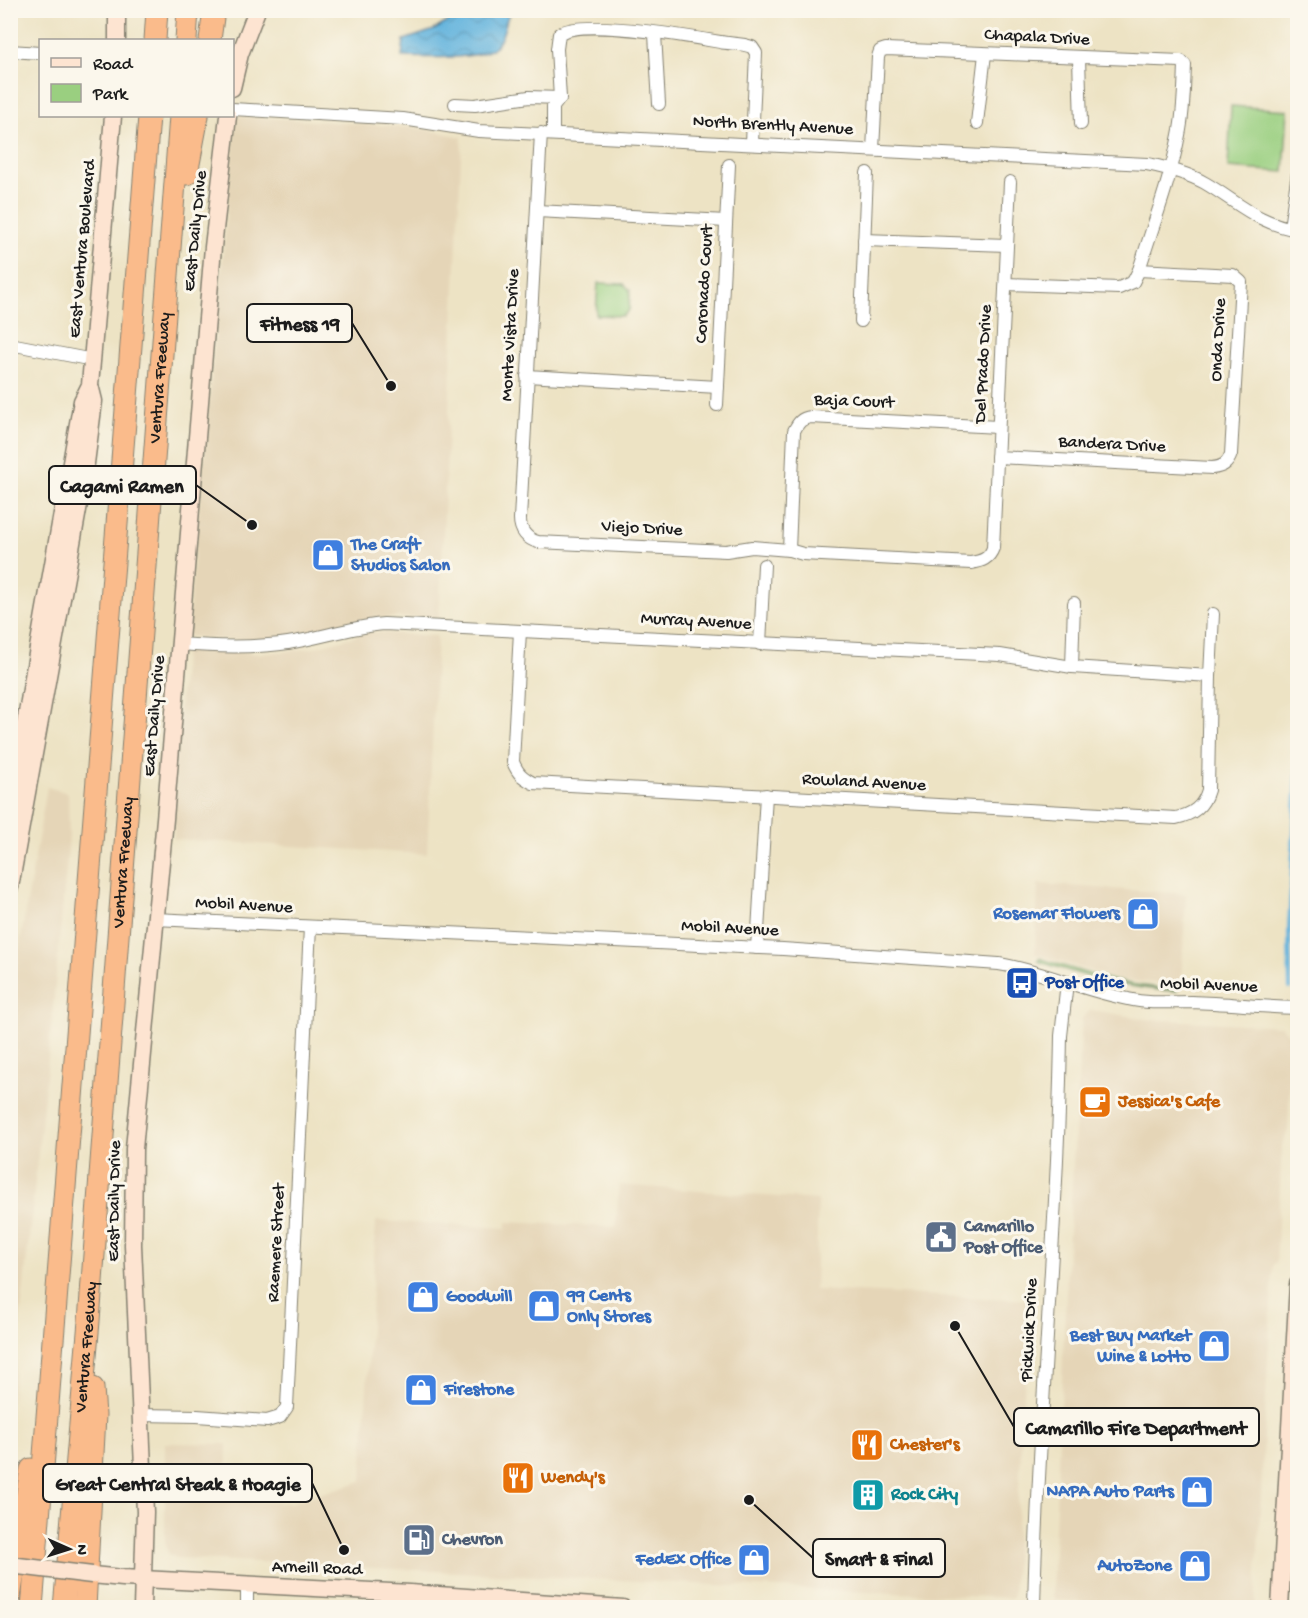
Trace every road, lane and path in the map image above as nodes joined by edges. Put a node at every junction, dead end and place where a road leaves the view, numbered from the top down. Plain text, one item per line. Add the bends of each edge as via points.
1 (117, 10) edge
2 (143, 10) edge
3 (158, 10) edge
4 (188, 10) edge
5 (214, 10) edge
6 (257, 10) edge
7 (655, 34) junction
8 (117, 39) edge
9 (144, 39) edge
10 (155, 39) edge
11 (186, 39) edge
12 (210, 39) edge
13 (10, 51) edge
14 (39, 52) edge
15 (985, 54) junction
16 (1079, 58) junction
17 (234, 80) edge
18 (560, 98) junction
19 (455, 104) dead end
20 (659, 104) dead end
21 (234, 109) edge
22 (113, 117) edge
23 (180, 117) edge
24 (198, 117) edge
25 (228, 117) edge
26 (148, 121) edge
27 (977, 123) dead end
28 (1081, 124) dead end
29 (547, 133) junction
30 (752, 143) junction
31 (873, 149) junction
32 (729, 165) dead end
33 (1171, 168) junction
34 (1298, 172) edge
35 (867, 173) dead end
36 (1010, 182) dead end
37 (537, 211) junction
38 (726, 221) junction
39 (1294, 229) edge
40 (864, 240) junction
41 (171, 244) junction
42 (1007, 245) junction
43 (1139, 270) junction
44 (1006, 284) junction
45 (861, 321) dead end
46 (10, 344) edge
47 (93, 360) junction
48 (527, 376) junction
49 (718, 387) junction
50 (717, 405) dead end
51 (998, 428) junction
52 (997, 457) junction
53 (1224, 465) joint
54 (526, 536) joint
55 (789, 550) junction
56 (764, 565) dead end
57 (1074, 603) dead end
58 (1213, 614) dead end
59 (520, 631) junction
60 (180, 644) junction
61 (760, 644) junction
62 (1071, 667) junction
63 (1210, 676) junction
64 (23, 745) edge
65 (766, 795) junction
66 (10, 812) edge
67 (10, 887) edge
68 (155, 919) junction
69 (310, 927) junction
70 (757, 948) junction
71 (1067, 982) junction
72 (1298, 1008) edge
73 (1298, 1284) edge
74 (89, 1321) junction
75 (51, 1371) junction
76 (140, 1415) junction
77 (10, 1565) edge
78 (144, 1580) junction
79 (247, 1586) junction
80 (10, 1597) edge
81 (476, 1602) edge
82 (32, 1608) edge
83 (64, 1608) edge
84 (85, 1608) edge
85 (142, 1608) edge
86 (247, 1608) edge
87 (623, 1608) edge
88 (1034, 1608) edge
89 (1280, 1608) edge

1 - 8 main road
2 - 9 highway
3 - 10 highway
4 - 11 highway
5 - 12 highway
6 - 17 main road
7 - 18 street, Monte Vista Drive via 583,28 563,31 557,49
7 - 20 street
7 - 30 street via 753,47 756,53
13 - 14 street
15 - 16 street, Chapala Drive
15 - 27 street
15 - 31 street, Chapala Drive via 880,51
16 - 28 street
16 - 33 street, Chapala Drive via 1181,62 1185,66 1183,117
18 - 19 street
18 - 29 street, Monte Vista Drive via 553,107
21 - 29 street, North Brently Avenue via 404,118 479,131
22 - 47 main road, East Ventura Boulevard
23 - 41 highway, Ventura Freeway
24 - 41 highway
25 - 60 main road, East Daily Drive via 213,247
26 - 75 highway, Ventura Freeway
29 - 30 street, North Brently Avenue
29 - 37 street, Monte Vista Drive
30 - 31 street, North Brently Avenue
31 - 33 street, North Brently Avenue via 1110,160
32 - 38 street, Coronado Court
33 - 39 street, North Brently Avenue via 1206,184 1273,225
33 - 43 street
34 - 39 street
35 - 40 street
36 - 42 street, Del Prado Drive
37 - 38 street
37 - 48 street, Monte Vista Drive
38 - 49 street, Coronado Court
40 - 42 street
40 - 45 street
41 - 74 highway, Ventura Freeway
42 - 44 street, Del Prado Drive
43 - 44 street via 1133,282 1119,288
43 - 53 street, Onda Drive via 1233,275 1241,282 1231,454
44 - 51 street, Del Prado Drive
46 - 47 street
47 - 64 main road, East Ventura Boulevard via 90,385 80,411
48 - 49 street
48 - 54 street, Monte Vista Drive via 520,519
49 - 50 street, Coronado Court
51 - 52 street, Del Prado Drive
51 - 55 street, Baja Court via 803,419 794,431
52 - 53 street, Bandera Drive via 1212,468
52 - 55 street, Del Prado Drive via 993,548 984,559 971,563 802,554
54 - 55 street, Viejo Drive via 538,542 726,551 746,547
56 - 61 street
57 - 62 street
58 - 63 street
59 - 60 street, Murray Avenue via 384,624 289,643
59 - 61 street, Murray Avenue
59 - 65 street, Rowland Avenue via 513,754 516,771 522,777 538,783
60 - 68 main road, East Daily Drive
61 - 62 street, Murray Avenue via 1000,656
62 - 63 street, Murray Avenue
63 - 65 street, Rowland Avenue via 1208,790 1201,805 1176,818
64 - 66 main road, East Ventura Boulevard
64 - 67 main road, East Ventura Boulevard
65 - 70 street
68 - 69 street, Mobil Avenue
68 - 76 main road, East Daily Drive via 134,1149
69 - 70 street, Mobil Avenue
69 - 76 street, Raemere Street via 287,1407 280,1417 267,1421
70 - 71 street, Mobil Avenue via 999,964
71 - 72 street, Mobil Avenue via 1150,1002
71 - 88 street, Pickwick Drive via 1061,1036
73 - 89 main road
74 - 83 highway, Ventura Freeway
74 - 84 highway via 95,1415
75 - 80 highway
75 - 82 highway, Ventura Freeway
76 - 78 main road, East Daily Drive
77 - 78 main road, Arneill Road, bridge
78 - 79 main road, Arneill Road
78 - 85 main road, East Daily Drive
79 - 81 main road, Arneill Road
79 - 86 street
81 - 87 main road, Arneill Road

